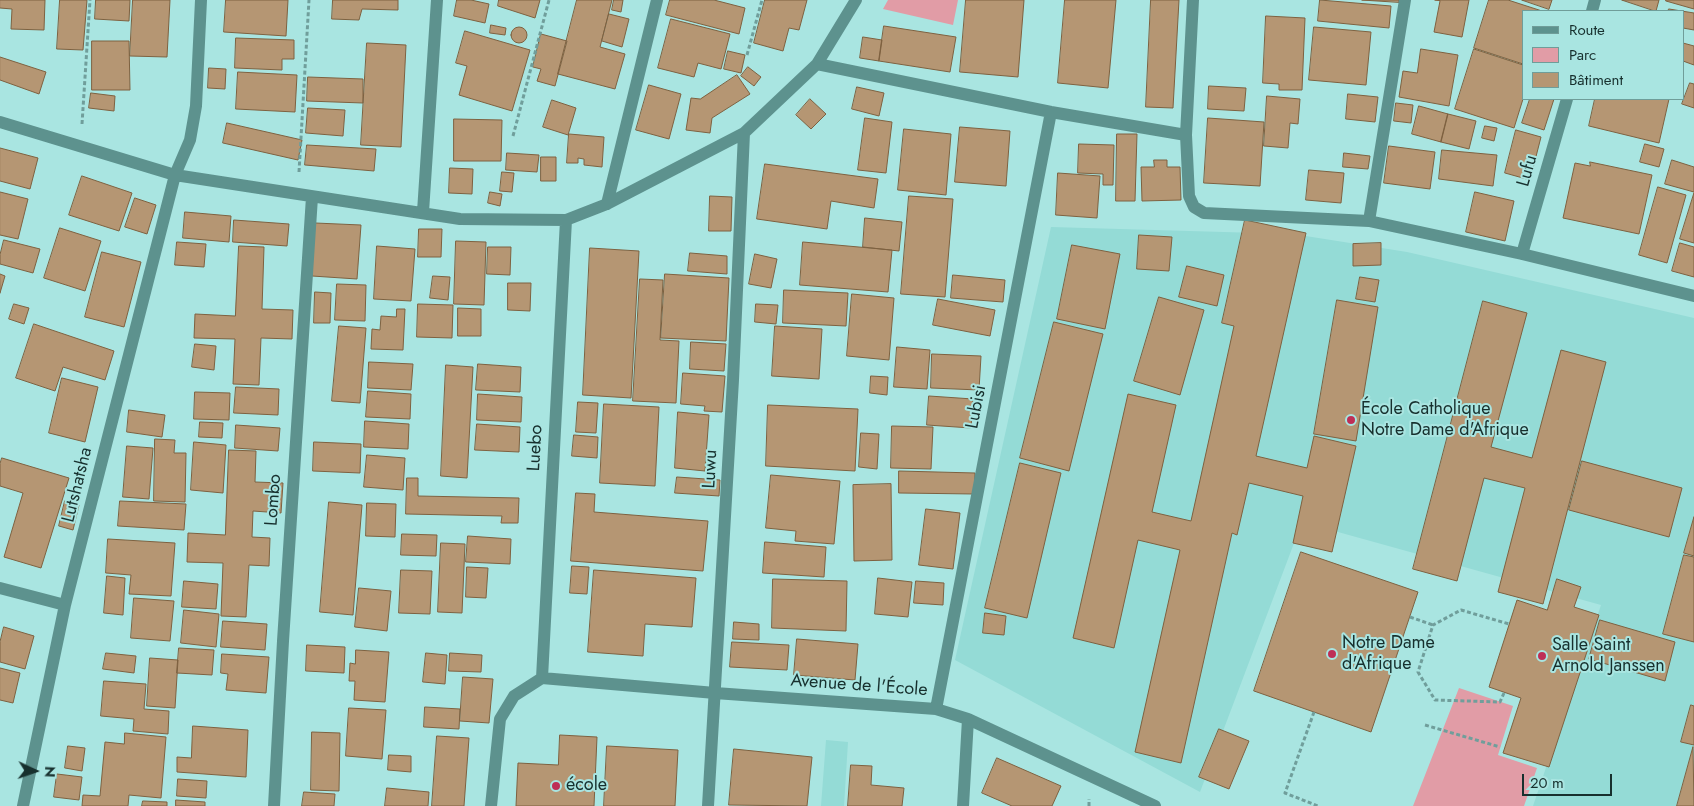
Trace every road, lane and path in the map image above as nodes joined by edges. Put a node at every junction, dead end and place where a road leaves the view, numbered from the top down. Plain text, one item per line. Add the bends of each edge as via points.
1 (90, 0) edge
2 (201, 0) edge
3 (309, 0) edge
4 (437, 0) edge
5 (549, 0) edge
6 (657, 0) edge
7 (762, 0) edge
8 (856, 0) edge
9 (1193, 0) edge
10 (1405, 0) edge
11 (747, 55) dead end
12 (817, 64) junction
13 (1567, 100) edge
14 (1051, 112) junction
15 (0, 122) edge
16 (744, 134) junction
17 (1186, 135) junction
18 (513, 136) dead end
19 (80, 147) junction
20 (174, 175) junction
21 (298, 194) junction
22 (312, 197) junction
23 (607, 204) junction
24 (423, 212) junction
25 (566, 220) junction
26 (1369, 221) junction
27 (1522, 254) junction
28 (1694, 296) edge
29 (0, 588) edge
30 (65, 605) junction
31 (1410, 617) dead end
32 (1509, 624) dead end
33 (1433, 625) junction
34 (542, 678) junction
35 (714, 693) junction
36 (1504, 693) dead end
37 (936, 709) junction
38 (1314, 712) dead end
39 (968, 719) junction
40 (1425, 725) dead end
41 (1500, 747) dead end
42 (23, 806) edge
43 (274, 806) edge
44 (491, 806) edge
45 (708, 806) edge
46 (963, 806) edge
47 (1155, 806) edge
48 (1318, 806) edge

1 - 19 path
2 - 20 street, Lutshatsha via 196,106 190,140
3 - 21 path
4 - 24 street
5 - 18 path
6 - 23 street
7 - 11 path
8 - 12 street
9 - 17 street
10 - 26 street
12 - 14 street
12 - 16 street
13 - 27 street, Lufu
14 - 17 street
14 - 37 street, Lubisi
15 - 19 street
16 - 23 street
16 - 35 street, Luwu via 733,390
17 - 26 street via 1189,196 1194,206 1204,213
19 - 20 street
20 - 21 street
20 - 30 street, Lutshatsha
21 - 22 street
22 - 24 street
22 - 43 street, Lombo
23 - 25 street
24 - 25 street via 460,218
25 - 34 street, Luebo
26 - 27 street
27 - 28 street
29 - 30 street
30 - 42 street, Lutshatsha
31 - 33 path
32 - 33 path via 1461,610
33 - 36 path via 1418,672 1435,700 1500,702
34 - 35 street, Avenue de l'École
34 - 44 street via 514,696 500,719
35 - 37 street, Avenue de l'École
35 - 45 street, Luwu
37 - 39 street, Avenue de l'École
38 - 48 path via 1285,792
39 - 46 street
39 - 47 street, Avenue de l'École
40 - 41 path

